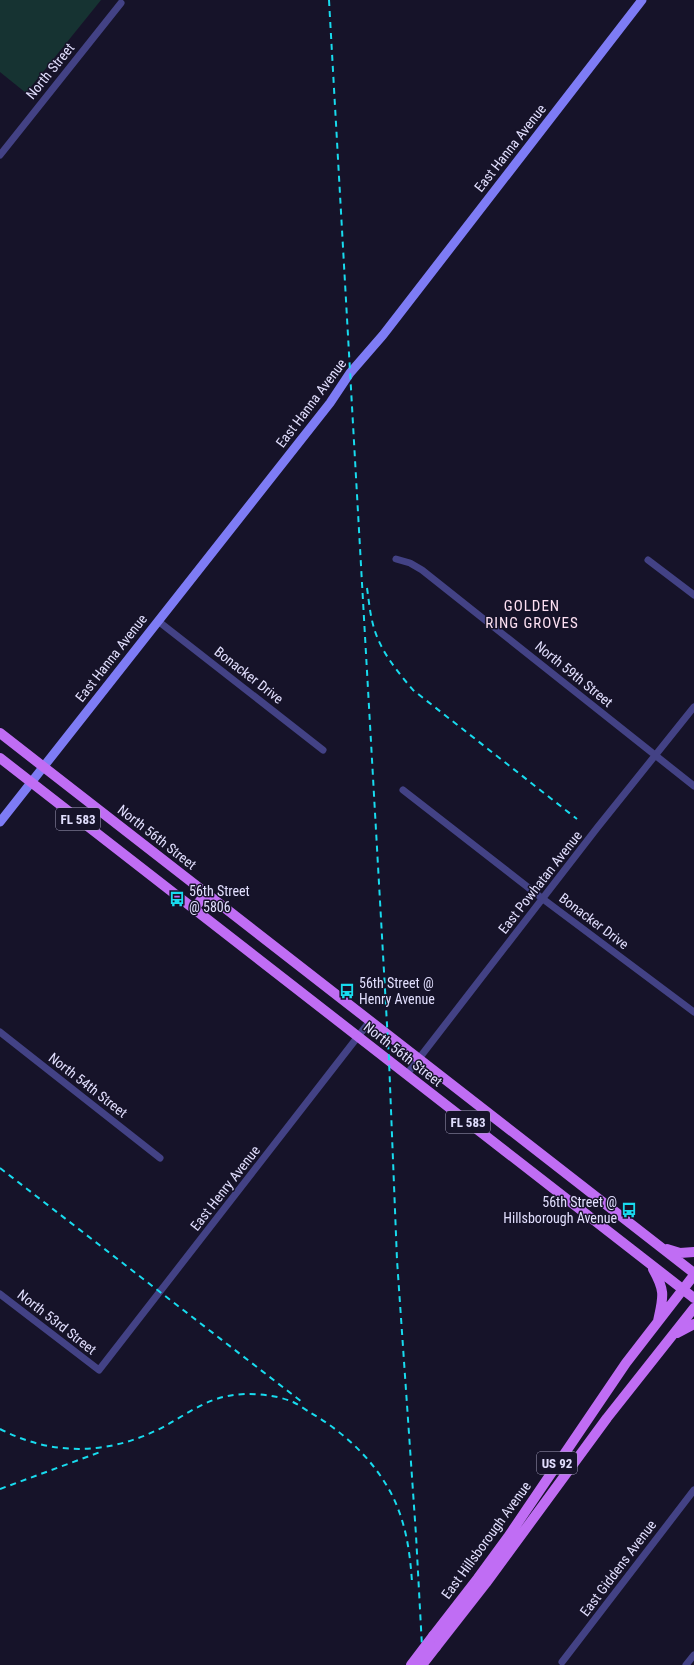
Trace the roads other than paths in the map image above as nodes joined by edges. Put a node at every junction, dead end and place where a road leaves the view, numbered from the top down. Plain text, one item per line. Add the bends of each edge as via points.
1 (642, 0) edge
2 (121, 4) dead end
3 (0, 155) edge
4 (396, 559) dead end
5 (648, 560) dead end
6 (694, 595) edge
7 (158, 621) junction
8 (694, 707) edge
9 (0, 732) edge
10 (323, 750) dead end
11 (656, 756) junction
12 (0, 758) edge
13 (44, 766) junction
14 (31, 782) junction
15 (694, 786) edge
16 (403, 790) dead end
17 (0, 822) edge
18 (206, 893) junction
19 (543, 899) junction
20 (194, 909) junction
21 (694, 1012) edge
22 (370, 1021) junction
23 (0, 1032) edge
24 (358, 1037) junction
25 (419, 1059) junction
26 (407, 1074) junction
27 (160, 1158) dead end
28 (661, 1247) junction
29 (694, 1252) edge
30 (650, 1264) junction
31 (694, 1274) edge
32 (683, 1290) junction
33 (0, 1294) edge
34 (694, 1298) edge
35 (694, 1308) edge
36 (657, 1324) junction
37 (694, 1324) edge
38 (672, 1336) junction
39 (99, 1370) joint
40 (694, 1490) edge
41 (694, 1655) edge
42 (562, 1662) dead end
43 (411, 1665) edge
44 (422, 1665) edge
45 (686, 1665) edge

1 - 7 street, East Hanna Avenue
2 - 3 street, North Street
4 - 11 street, North 59th Street via 422,570
5 - 6 street
7 - 10 street, Bonacker Drive
7 - 13 street, East Hanna Avenue
8 - 11 street, East Powhatan Avenue
9 - 13 main road, North 56th Street / FL 583
11 - 15 street, North 59th Street
11 - 19 street, East Powhatan Avenue
12 - 14 main road, North 56th Street / FL 583
13 - 14 street, East Hanna Avenue
13 - 18 main road, North 56th Street / FL 583
14 - 17 street, East Hanna Avenue
14 - 20 main road, North 56th Street / FL 583
16 - 19 street, Bonacker Drive
18 - 20 main road
18 - 22 main road, North 56th Street / FL 583
19 - 21 street, Bonacker Drive
19 - 25 street, East Powhatan Avenue
20 - 24 main road, North 56th Street / FL 583
22 - 24 street, East Henry Avenue
22 - 25 main road, North 56th Street / FL 583
23 - 27 street, North 54th Street
24 - 26 main road, North 56th Street / FL 583
24 - 39 street, East Henry Avenue
25 - 26 street, East Powhatan Avenue
25 - 28 main road, North 56th Street / FL 583
26 - 30 main road, North 56th Street / FL 583
28 - 29 main road via 680,1253
28 - 31 main road, North 56th Street / FL 583
30 - 32 main road, North 56th Street / FL 583
30 - 36 main road via 661,1284 663,1294
31 - 32 main road, East Hillsborough Avenue / US 92
32 - 34 main road, North 56th Street / FL 583
32 - 36 main road, East Hillsborough Avenue / US 92
33 - 39 street, North 53rd Street
35 - 38 main road, East Hillsborough Avenue / US 92
36 - 43 main road, East Hillsborough Avenue / US 92, bridge via 609,1388 499,1549
37 - 38 main road
38 - 44 main road, East Hillsborough Avenue / US 92, bridge via 607,1418 486,1584
40 - 42 street, East Giddens Avenue
41 - 45 street

